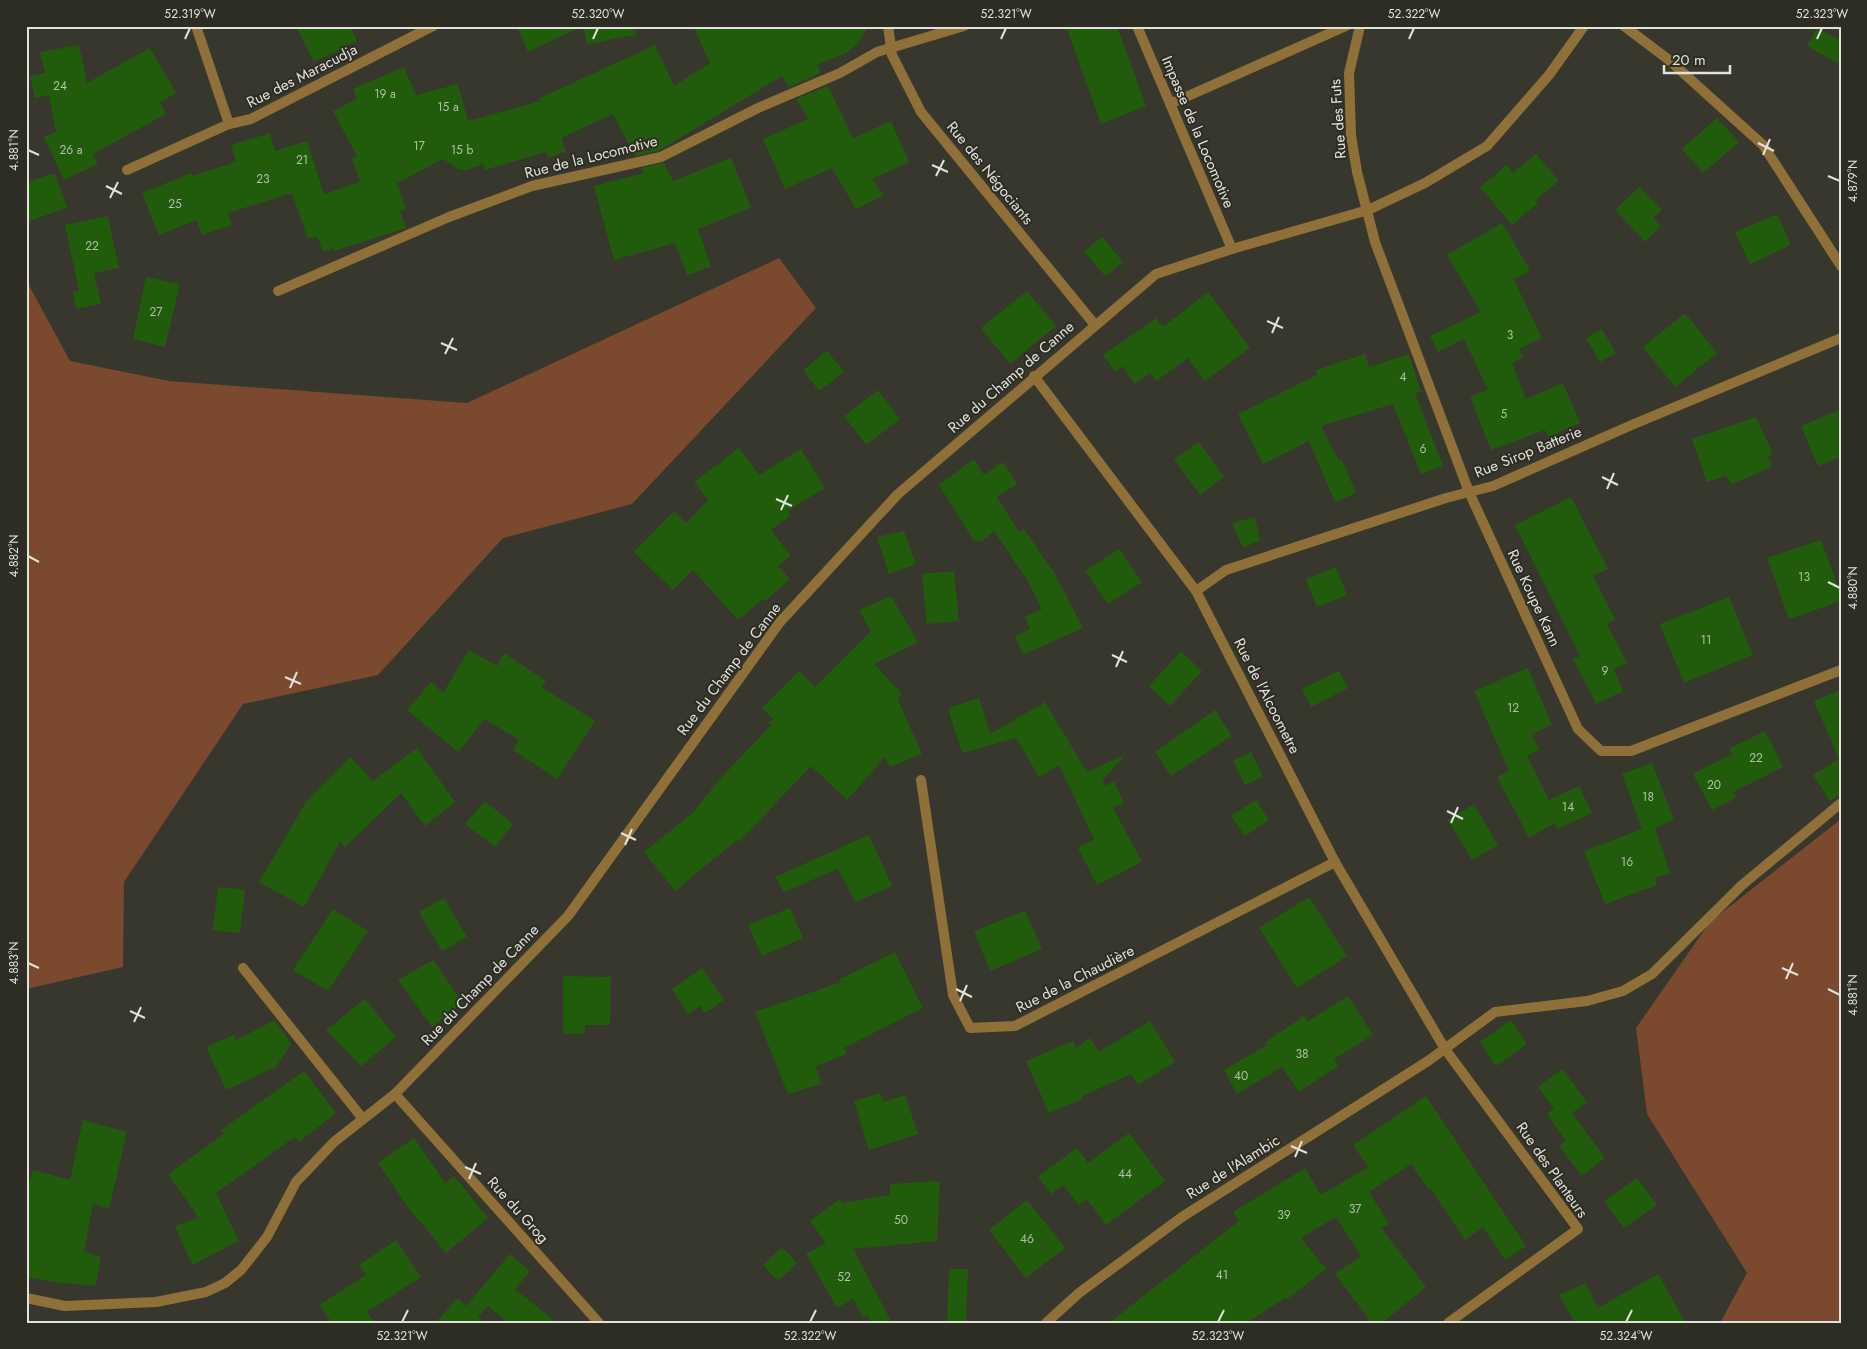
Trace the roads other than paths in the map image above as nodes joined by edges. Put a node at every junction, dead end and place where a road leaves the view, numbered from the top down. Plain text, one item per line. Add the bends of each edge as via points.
1 (196, 26) edge
2 (433, 26) edge
3 (888, 26) edge
4 (964, 26) edge
5 (1138, 26) edge
6 (1346, 26) edge
7 (1360, 26) edge
8 (1584, 26) edge
9 (1624, 26) edge
10 (891, 48) junction
11 (1170, 104) junction
12 (229, 124) junction
13 (127, 170) dead end
14 (1368, 210) junction
15 (1232, 249) junction
16 (1841, 266) edge
17 (278, 291) dead end
18 (1095, 325) junction
19 (1841, 338) edge
20 (1034, 376) junction
21 (1469, 492) junction
22 (1196, 591) junction
23 (1841, 670) edge
24 (921, 780) dead end
25 (1841, 803) edge
26 (1335, 862) junction
27 (243, 968) dead end
28 (1445, 1049) junction
29 (395, 1094) junction
30 (363, 1119) junction
31 (26, 1298) edge
32 (598, 1323) edge
33 (1046, 1323) edge
34 (1448, 1323) edge

1 - 12 street
2 - 12 street, Rue des Maracudja via 251,119
3 - 10 street, Rue des Négociants
4 - 10 street, Rue de la Locomotive
5 - 11 street, Impasse de la Locomotive
6 - 11 street
7 - 14 street, Rue des Futs via 1349,73 1351,135
8 - 14 street, Rue du Champ de Canne via 1549,75 1487,146 1426,183
9 - 16 street via 1669,60 1763,145
10 - 17 street, Rue de la Locomotive via 660,157 532,186 440,221
10 - 18 street, Rue des Négociants via 921,112
11 - 15 street, Impasse de la Locomotive
12 - 13 street, Rue des Maracudja
14 - 15 street, Rue du Champ de Canne
14 - 21 street, Rue Koupe Kann via 1375,242
15 - 18 street, Rue du Champ de Canne via 1156,274
18 - 20 street, Rue du Champ de Canne
19 - 21 street, Rue Sirop Batterie via 1493,486
20 - 22 street, Rue de l'Alcoometre
20 - 29 street, Rue du Champ de Canne via 898,494 780,622 568,916
21 - 22 street, Rue Sirop Batterie via 1226,570
21 - 23 street, Rue Koupe Kann via 1578,728 1601,750 1630,751
22 - 26 street, Rue de l'Alcoometre
24 - 26 street, Rue de la Chaudière via 953,995 970,1028 1015,1026
25 - 28 street, Rue de l'Alambic via 1742,885 1652,974 1623,990 1587,1001 1495,1012
26 - 28 street, Rue de l'Alcoometre
27 - 30 street
28 - 33 street, Rue de l'Alambic via 1182,1217 1079,1293
28 - 34 street, Rue des Planteurs via 1578,1229
29 - 30 street, Rue du Champ de Canne
29 - 32 street, Rue du Grog
30 - 31 street, Rue du Champ de Canne via 334,1142 296,1182 267,1237 241,1270 225,1283 206,1292 156,1302 65,1306

